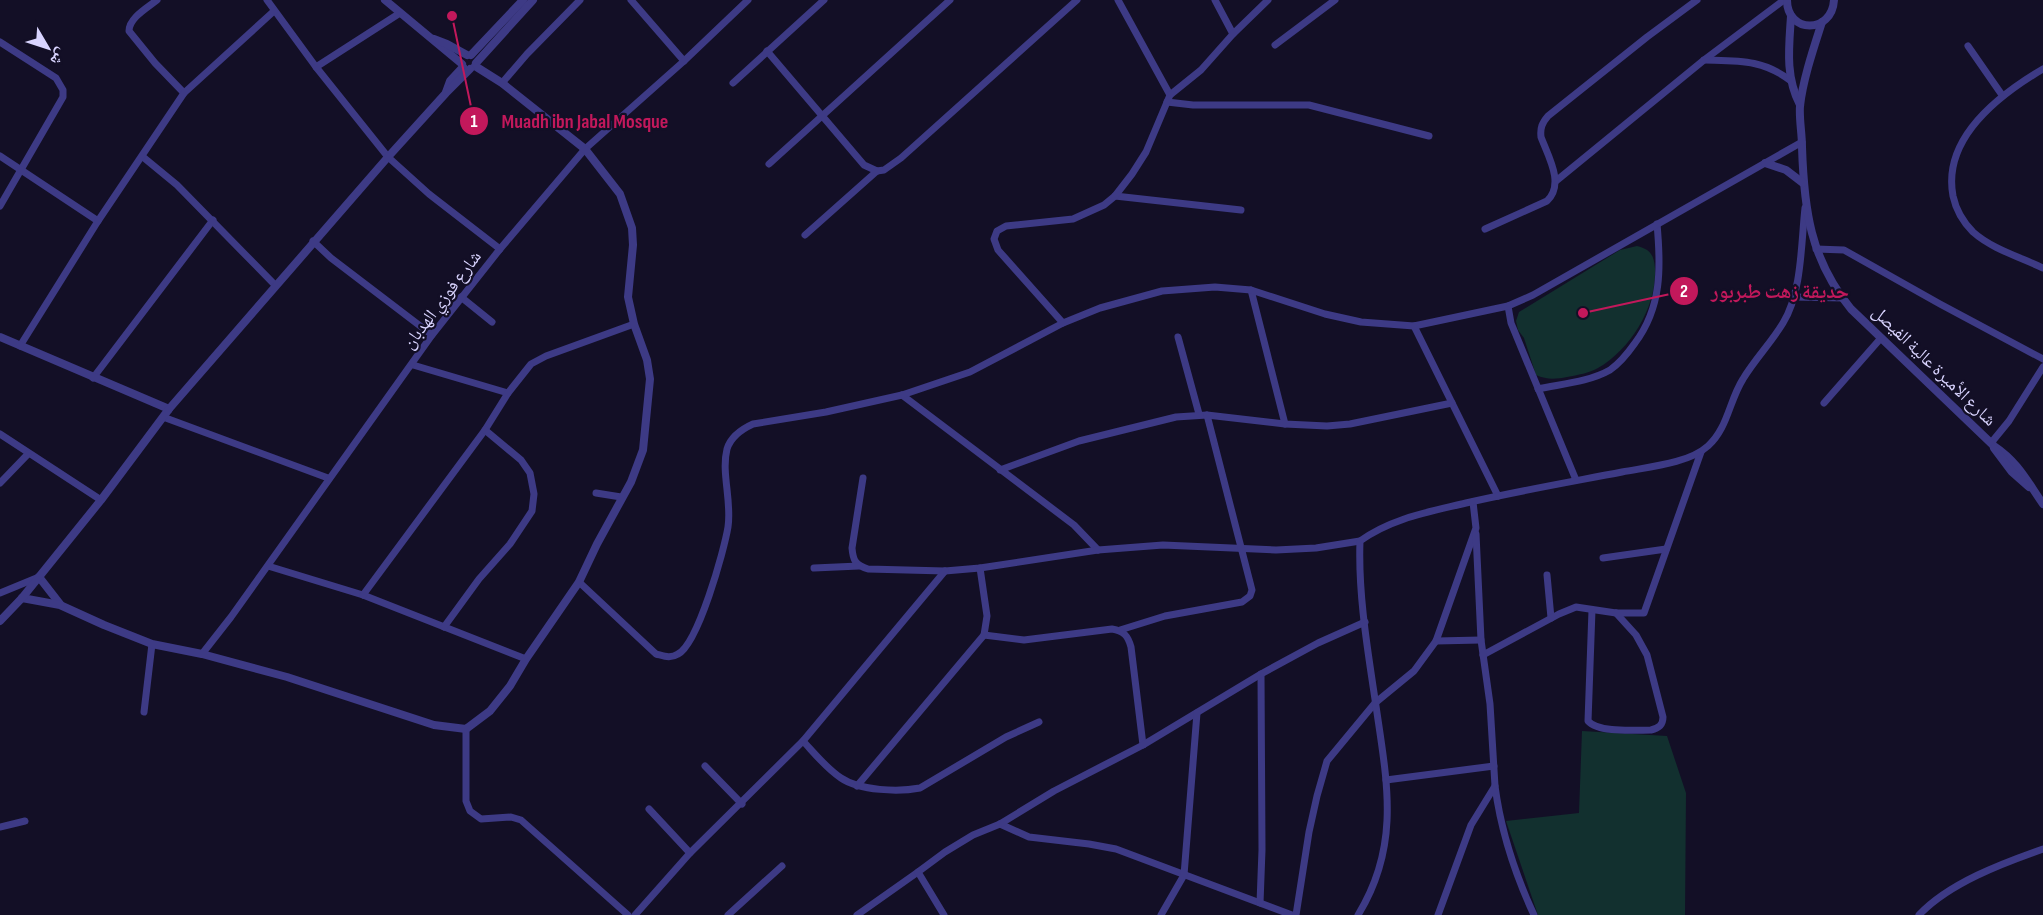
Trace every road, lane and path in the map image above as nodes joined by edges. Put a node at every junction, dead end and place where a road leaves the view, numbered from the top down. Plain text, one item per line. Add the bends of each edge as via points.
1 (157, 0) edge
2 (267, 0) edge
3 (385, 0) edge
4 (523, 0) edge
5 (533, 0) edge
6 (580, 0) edge
7 (630, 0) edge
8 (748, 0) edge
9 (824, 0) edge
10 (950, 0) edge
11 (1077, 0) edge
12 (1118, 0) edge
13 (1215, 0) edge
14 (1268, 0) edge
15 (1335, 0) edge
16 (1697, 0) edge
17 (1785, 0) edge
18 (1835, 2) edge
19 (274, 11) junction
20 (400, 13) junction
21 (1791, 16) junction
22 (1822, 22) junction
23 (1233, 34) junction
24 (0, 42) edge
25 (1275, 45) dead end
26 (1968, 46) dead end
27 (767, 51) junction
28 (1704, 60) junction
29 (684, 61) junction
30 (469, 63) junction
31 (316, 67) junction
32 (2043, 69) edge
33 (1791, 81) junction
34 (502, 83) junction
35 (733, 83) dead end
36 (184, 93) junction
37 (2002, 95) junction
38 (1169, 99) junction
39 (1800, 105) junction
40 (823, 115) junction
41 (1429, 136) dead end
42 (1802, 142) junction
43 (585, 149) junction
44 (0, 156) edge
45 (143, 157) junction
46 (388, 157) junction
47 (1765, 163) junction
48 (769, 164) dead end
49 (21, 170) junction
50 (877, 171) junction
51 (1556, 181) junction
52 (1803, 183) junction
53 (1115, 196) junction
54 (0, 206) edge
55 (1805, 207) junction
56 (1241, 210) dead end
57 (213, 220) junction
58 (98, 221) junction
59 (1657, 224) junction
60 (1485, 229) dead end
61 (805, 235) dead end
62 (313, 241) junction
63 (500, 249) junction
64 (1816, 249) junction
65 (2043, 268) edge
66 (275, 285) junction
67 (1251, 290) junction
68 (461, 297) junction
69 (1794, 297) junction
70 (1843, 298) junction
71 (1508, 306) junction
72 (492, 322) dead end
73 (1063, 323) junction
74 (634, 324) junction
75 (1414, 326) junction
76 (432, 335) junction
77 (0, 337) edge
78 (1178, 337) dead end
79 (1881, 338) junction
80 (20, 346) junction
81 (2043, 359) edge
82 (413, 365) junction
83 (2043, 367) edge
84 (93, 378) junction
85 (1538, 389) junction
86 (508, 393) junction
87 (902, 395) junction
88 (1452, 403) junction
89 (1824, 403) dead end
90 (169, 409) junction
91 (1199, 414) junction
92 (1208, 415) junction
93 (163, 417) junction
94 (1285, 424) junction
95 (485, 430) junction
96 (0, 434) edge
97 (1992, 444) junction
98 (1701, 452) junction
99 (28, 454) junction
100 (1000, 470) junction
101 (328, 478) junction
102 (863, 478) dead end
103 (1576, 480) junction
104 (0, 483) edge
105 (597, 494) dead end
106 (1498, 496) junction
107 (621, 497) junction
108 (101, 500) junction
109 (1473, 502) junction
110 (2043, 504) edge
111 (1476, 528) junction
112 (1360, 541) junction
113 (1242, 547) junction
114 (1666, 549) junction
115 (1098, 550) junction
116 (1603, 558) dead end
117 (268, 566) junction
118 (860, 566) junction
119 (814, 568) dead end
120 (980, 568) junction
121 (945, 570) junction
122 (1547, 575) dead end
123 (39, 577) junction
124 (579, 582) junction
125 (0, 593) edge
126 (363, 596) junction
127 (22, 598) junction
128 (60, 605) junction
129 (1592, 610) junction
130 (1616, 614) junction
131 (1551, 618) junction
132 (0, 621) edge
133 (1365, 622) junction
134 (444, 627) junction
135 (1120, 630) junction
136 (984, 635) junction
137 (1481, 640) junction
138 (1436, 641) junction
139 (152, 644) junction
140 (202, 654) junction
141 (1483, 655) junction
142 (526, 658) junction
143 (1261, 674) junction
144 (1375, 703) junction
145 (144, 712) dead end
146 (1197, 713) junction
147 (1040, 722) dead end
148 (466, 729) junction
149 (803, 741) junction
150 (1143, 745) junction
151 (705, 766) dead end
152 (1494, 766) junction
153 (1386, 780) junction
154 (857, 786) junction
155 (1495, 786) junction
156 (742, 804) junction
157 (648, 809) dead end
158 (25, 821) dead end
159 (1000, 824) junction
160 (0, 827) edge
161 (2043, 849) edge
162 (690, 853) junction
163 (782, 866) dead end
164 (918, 872) junction
165 (1184, 875) junction
166 (1260, 903) junction
167 (628, 915) edge
168 (636, 915) edge
169 (728, 915) edge
170 (857, 915) edge
171 (944, 915) edge
172 (1161, 915) edge
173 (1294, 915) edge
174 (1358, 915) edge
175 (1438, 915) edge
176 (1534, 915) edge
177 (1919, 915) edge

1 - 36 street via 133,20 129,31
2 - 19 street
3 - 20 street
4 - 30 street
5 - 30 street
6 - 34 street
7 - 29 street
8 - 29 street, شارع فوزي الهدبان
9 - 27 street
10 - 40 street
11 - 50 street via 901,158
12 - 38 street
13 - 23 street
14 - 23 street
15 - 25 street
16 - 51 street via 1544,120 1541,137
17 - 21 street
17 - 28 street
18 - 22 street, شارع الأميرة عالية الفيصل
19 - 31 street
19 - 36 street
20 - 30 street via 448,54
20 - 31 street
21 - 22 street via 1803,24
21 - 33 street, شارع الأميرة عالية الفيصل
22 - 39 street, شارع الأميرة عالية الفيصل
23 - 38 street
24 - 49 street via 56,78 63,90 63,97
26 - 37 street
27 - 35 street
27 - 40 street
28 - 33 street via 1757,63
28 - 51 street
29 - 43 street, شارع فوزي الهدبان
30 - 34 street
30 - 46 street
31 - 46 street
32 - 37 street
33 - 39 street, شارع الأميرة عالية الفيصل
34 - 43 street
36 - 45 street
37 - 65 street via 1956,153 1951,180 1955,207 1966,224 1986,241
38 - 41 street via 1193,105 1309,105
38 - 53 street via 1146,152
39 - 42 street, شارع الأميرة عالية الفيصل
40 - 48 street
40 - 50 street via 864,165
42 - 47 street
42 - 52 street, شارع الأميرة عالية الفيصل
43 - 63 street, شارع فوزي الهدبان
43 - 74 street via 613,182 627,210 633,245 628,297
44 - 49 street
45 - 57 street
45 - 58 street
46 - 62 street
46 - 63 street
47 - 52 street
47 - 59 street
49 - 54 street
49 - 58 street
50 - 61 street
51 - 60 street via 1547,201
52 - 55 street, شارع الأميرة عالية الفيصل
53 - 56 street
53 - 73 street via 1073,219 1006,226 994,236 998,250
55 - 64 street, شارع الأميرة عالية الفيصل
55 - 69 street
57 - 66 street
57 - 84 street
58 - 80 street
59 - 71 street
59 - 85 street via 1659,286 1641,335 1609,370
62 - 66 street
62 - 76 street
63 - 68 street, شارع فوزي الهدبان
64 - 70 street, شارع الأميرة عالية الفيصل
64 - 81 street via 1844,250
66 - 90 street
67 - 73 street via 1215,287 1162,291
67 - 75 street via 1324,314
67 - 94 street
68 - 72 street
68 - 76 street, شارع فوزي الهدبان
69 - 70 street
69 - 98 street via 1783,323 1741,381 1722,429
70 - 79 street, شارع الأميرة عالية الفيصل
71 - 75 street
71 - 85 street via 1510,323
73 - 87 street via 970,372
74 - 86 street via 531,364
74 - 107 street via 650,380 643,450
75 - 88 street
76 - 82 street, شارع فوزي الهدبان
77 - 80 street
78 - 91 street
79 - 89 street
79 - 97 street, شارع الأميرة عالية الفيصل
80 - 84 street
82 - 86 street
82 - 101 street, شارع فوزي الهدبان
83 - 97 street
84 - 90 street
85 - 103 street
86 - 95 street
87 - 100 street
87 - 124 street via 753,424 737,434 727,450 728,527 697,629 679,654 656,654
88 - 94 street via 1350,424
88 - 106 street
90 - 93 street
91 - 92 street
91 - 100 street via 1163,419 1079,441
92 - 94 street
92 - 113 street
93 - 101 street
93 - 108 street
95 - 126 street
95 - 134 street via 521,460 530,473 534,494 531,511
96 - 99 street
97 - 110 street, شارع الأميرة عالية الفيصل via 2024,473
98 - 103 street via 1673,463
98 - 114 street
99 - 104 street
99 - 108 street
100 - 115 street via 1074,525
101 - 117 street, شارع فوزي الهدبان
102 - 118 street via 852,548 853,559
103 - 106 street
105 - 107 street
106 - 109 street
107 - 124 street
108 - 123 street
109 - 111 street
109 - 112 street via 1387,524
111 - 137 street
111 - 138 street
112 - 113 street via 1316,548
112 - 133 street
113 - 115 street via 1162,545
113 - 135 street via 1252,590 1242,602 1165,616
114 - 116 street
114 - 130 street via 1644,613
115 - 120 street
117 - 126 street
117 - 140 street, شارع فوزي الهدبان
118 - 119 street
118 - 121 street via 894,571
120 - 121 street
120 - 136 street via 987,616
121 - 149 street
122 - 131 street
123 - 125 street
123 - 127 street
123 - 128 street
124 - 142 street
126 - 134 street
127 - 128 street
127 - 132 street
128 - 139 street
129 - 130 street
129 - 130 street via 1588,721 1595,727 1651,730 1661,725 1663,717 1647,655 1636,635
129 - 131 street via 1576,607
131 - 141 street
133 - 143 street
133 - 144 street
134 - 142 street
135 - 136 street via 1024,640
135 - 150 street via 1131,647
136 - 154 street
137 - 138 street
137 - 141 street
138 - 144 street via 1414,671
139 - 140 street
139 - 145 street
140 - 148 street via 434,725
141 - 152 street
142 - 148 street via 490,711
143 - 146 street
143 - 166 street
144 - 153 street
144 - 173 street via 1327,761
146 - 150 street
146 - 165 street
147 - 154 street via 1006,737 920,788 907,791
148 - 167 street via 466,801 470,811 481,819 522,820
149 - 154 street via 842,779
149 - 156 street
150 - 159 street
151 - 156 street
152 - 153 street
152 - 155 street
153 - 174 street via 1386,840 1374,886
155 - 175 street via 1472,825
155 - 176 street via 1508,849
156 - 162 street
157 - 162 street
158 - 160 street
159 - 164 street via 973,835
159 - 165 street via 1029,837 1116,849
161 - 177 street via 1959,885
162 - 168 street
163 - 169 street
164 - 170 street
164 - 171 street
165 - 166 street
165 - 172 street
166 - 173 street

